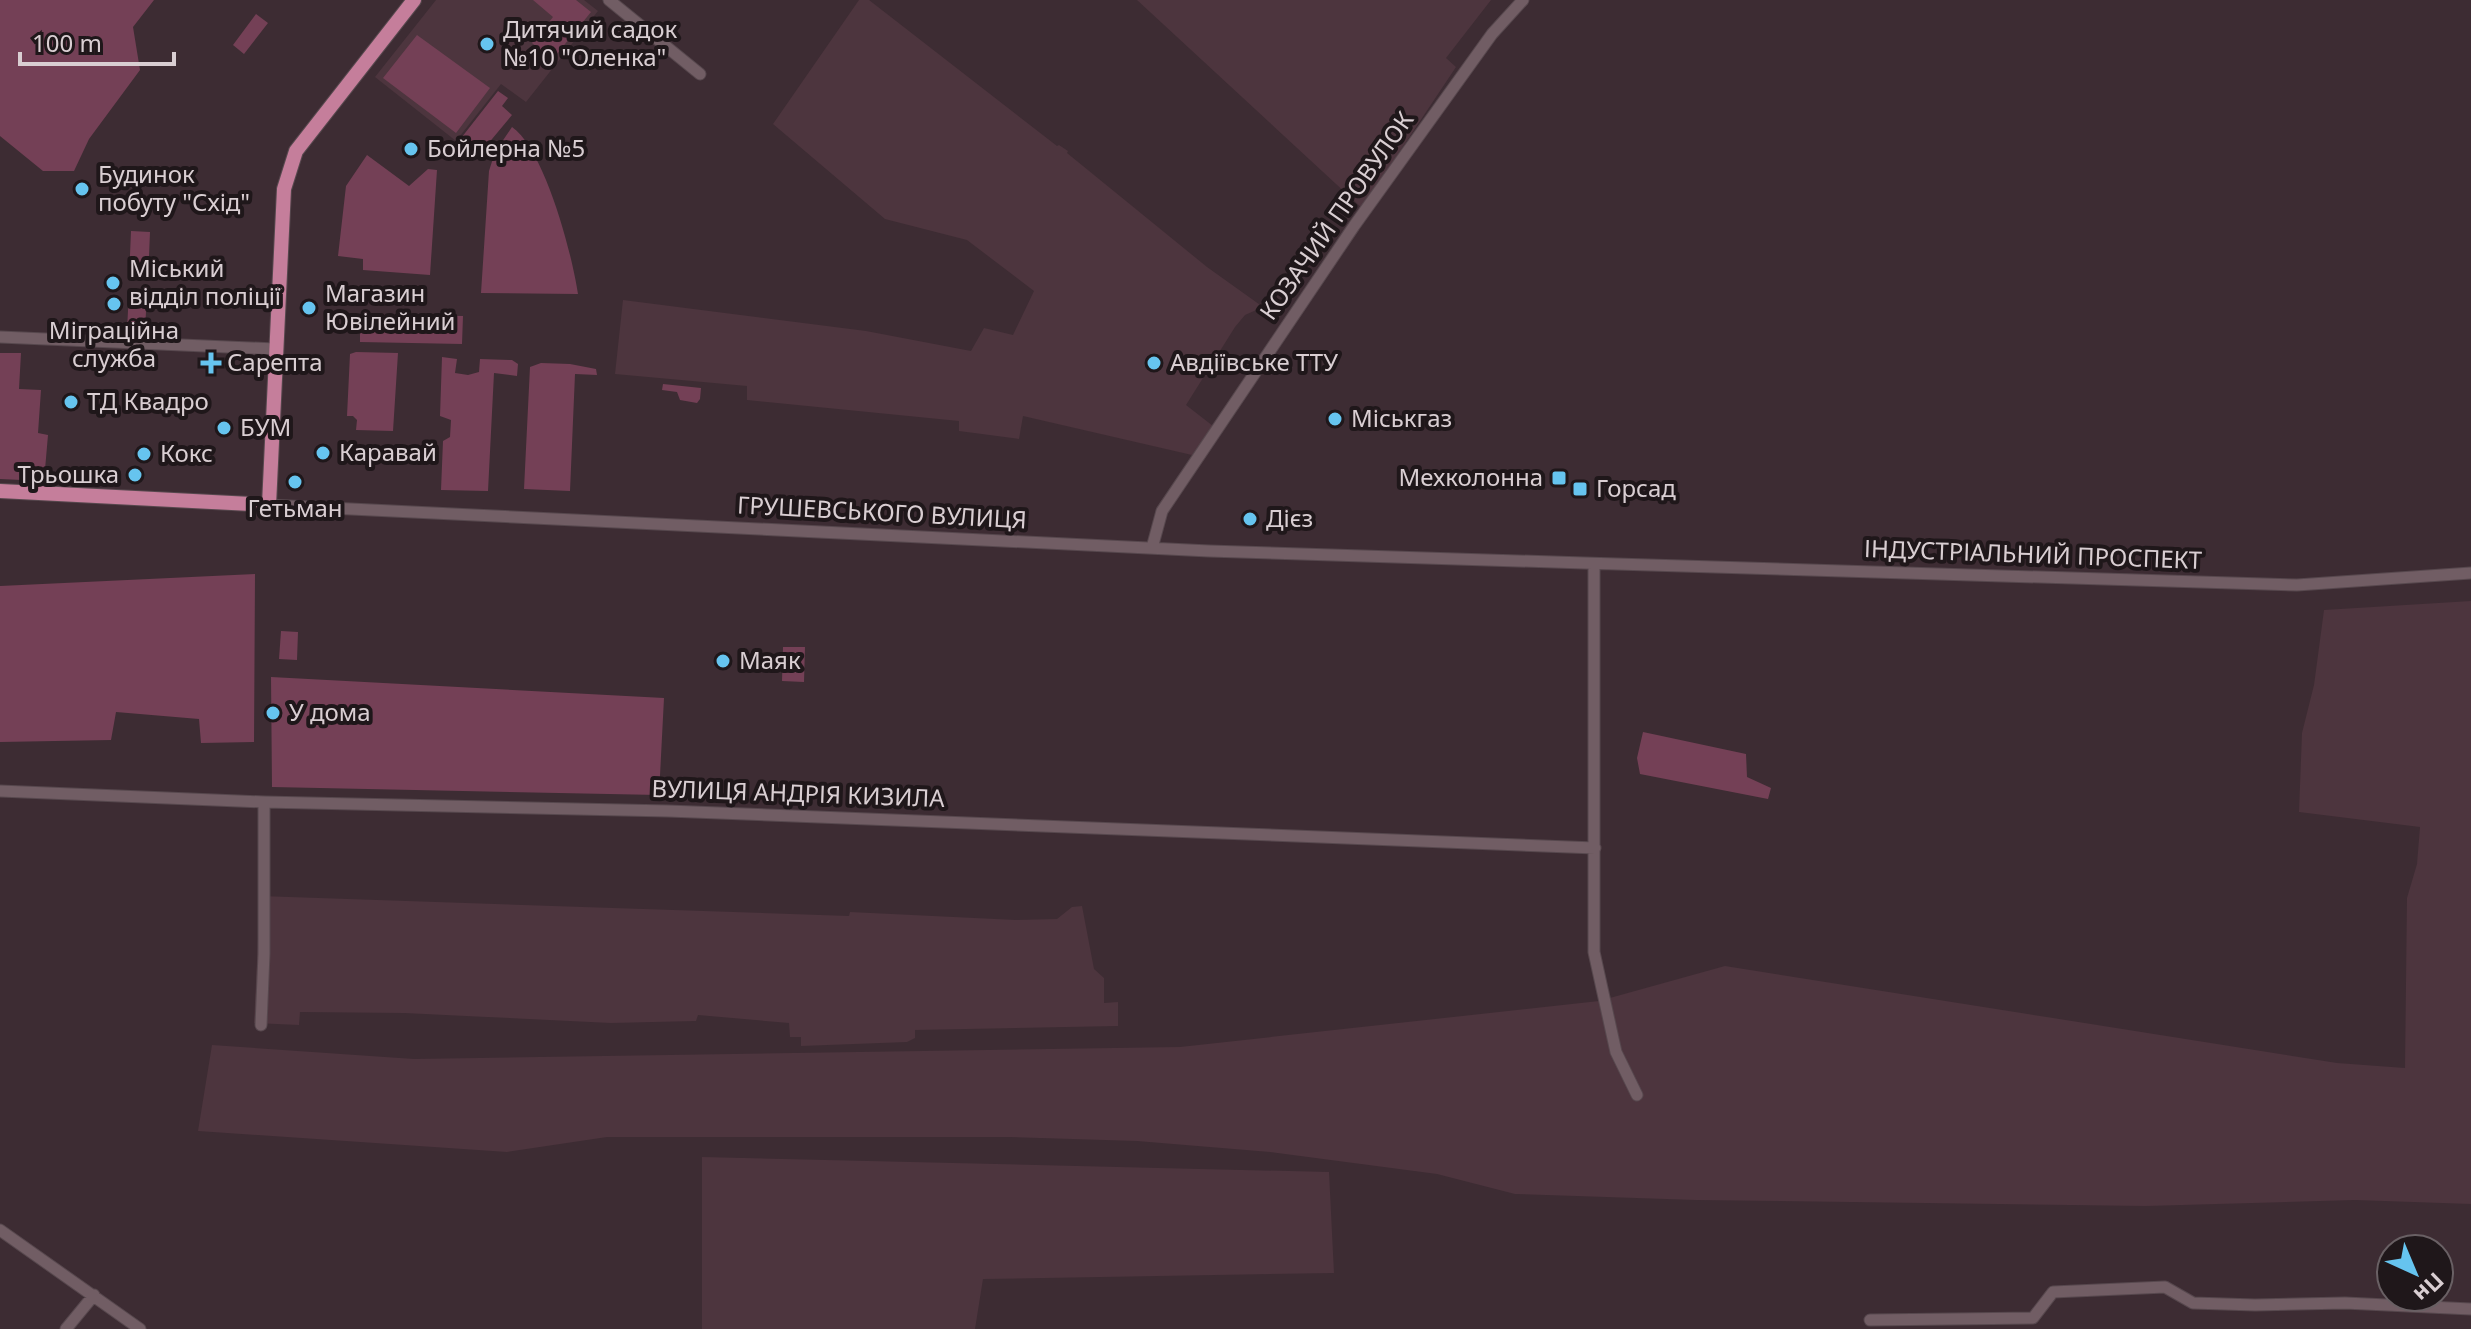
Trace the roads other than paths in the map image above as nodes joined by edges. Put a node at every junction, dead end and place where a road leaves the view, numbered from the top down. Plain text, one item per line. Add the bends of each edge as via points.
1 (414, 0) edge
2 (609, 0) edge
3 (1523, 0) edge
4 (700, 74) dead end
5 (0, 337) edge
6 (275, 349) junction
7 (3, 495) edge
8 (269, 505) junction
9 (1152, 548) junction
10 (1594, 564) junction
11 (2471, 573) edge
12 (0, 791) edge
13 (264, 802) junction
14 (1595, 848) junction
15 (261, 1025) dead end
16 (1637, 1095) dead end
17 (0, 1230) edge
18 (94, 1295) junction
19 (2471, 1309) edge
20 (1870, 1320) dead end
21 (2033, 1324) edge
22 (66, 1329) edge
23 (140, 1329) edge

1 - 6 main road via 296,151 284,189
2 - 4 street
3 - 9 street, КОЗАЧИЙ ПРОВУЛОК via 1492,34 1354,226 1162,511
5 - 6 street
6 - 8 main road
7 - 8 main road, ГРУШЕВСЬКОГО ВУЛИЦЯ
8 - 9 street, ГРУШЕВСЬКОГО ВУЛИЦЯ
9 - 10 street, ГРУШЕВСЬКОГО ВУЛИЦЯ
10 - 11 street, ІНДУСТРІАЛЬНИЙ ПРОСПЕКТ via 2297,585
10 - 14 street
12 - 13 street, ВУЛИЦЯ АНДРІЯ КИЗИЛА
13 - 14 street, ВУЛИЦЯ АНДРІЯ КИЗИЛА via 668,811
13 - 15 street
14 - 16 street via 1594,952 1616,1052
17 - 18 street
18 - 22 street
18 - 23 street
19 - 21 street via 2193,1303 2165,1287 2053,1292
20 - 21 street

